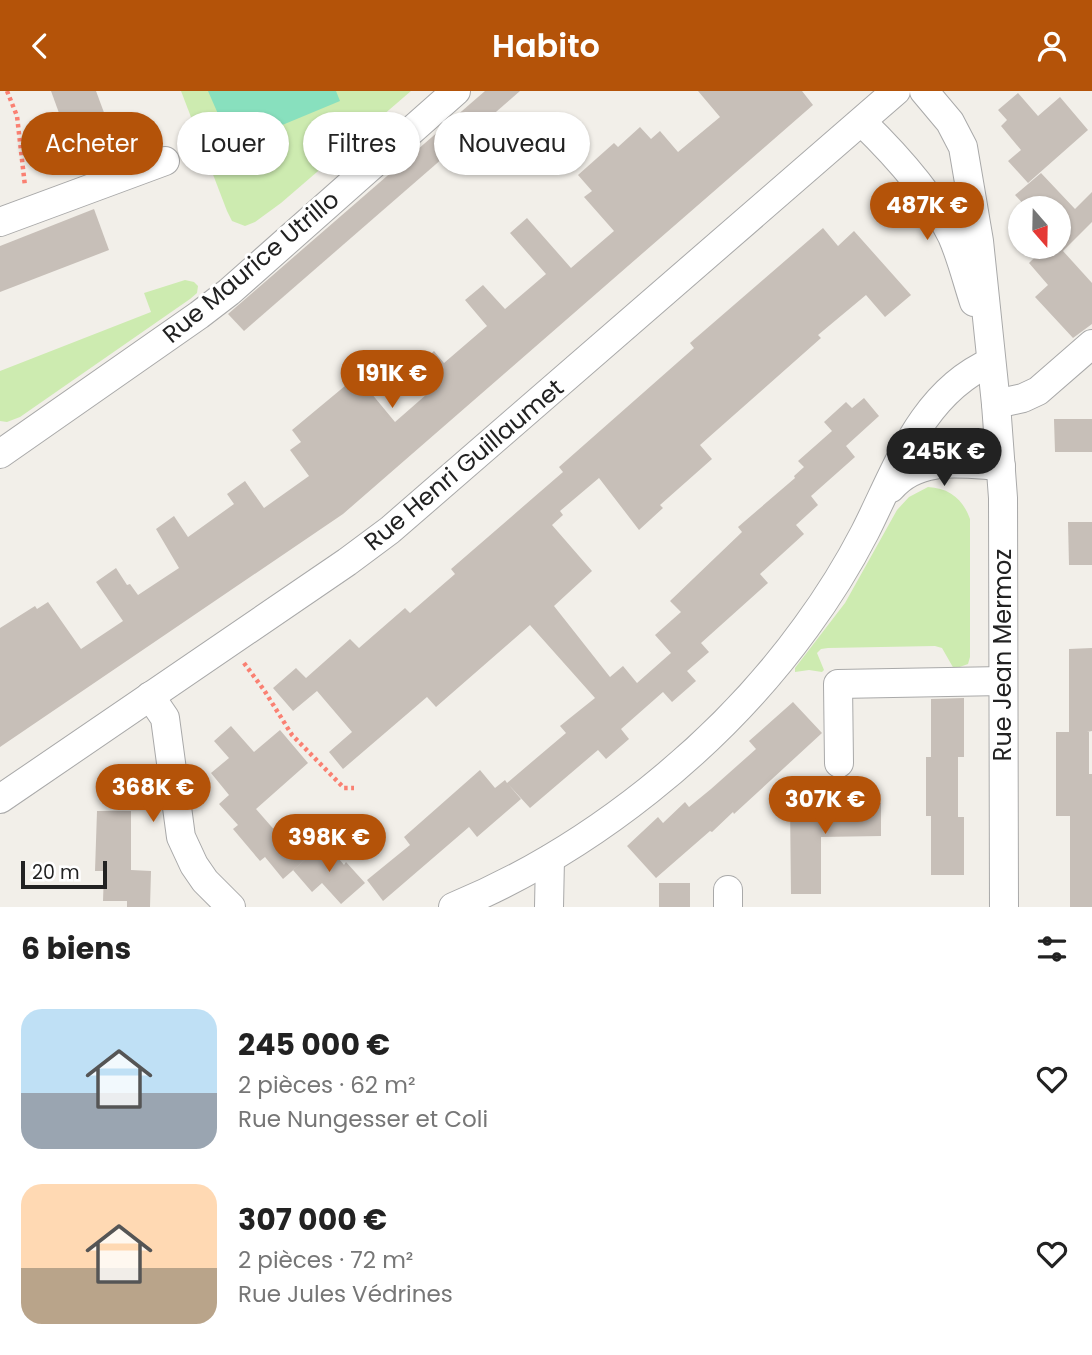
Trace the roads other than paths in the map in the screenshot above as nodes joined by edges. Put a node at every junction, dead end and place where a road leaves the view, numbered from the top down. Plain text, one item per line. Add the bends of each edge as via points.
1 (456, 91) edge
2 (897, 91) edge
3 (923, 91) edge
4 (862, 122) junction
5 (165, 160) dead end
6 (0, 222) edge
7 (1092, 344) edge
8 (990, 362) junction
9 (996, 404) junction
10 (0, 454) edge
11 (1001, 466) junction
12 (881, 501) junction
13 (1003, 681) junction
14 (150, 696) junction
15 (839, 763) dead end
16 (0, 799) edge
17 (550, 859) junction
18 (231, 907) edge
19 (453, 907) edge
20 (549, 907) edge
21 (1004, 907) edge

1 - 10 street, Rue Maurice Utrillo via 219,300
2 - 4 street, Rue Henri Guillaumet
3 - 8 street, Rue Jean Mermoz via 950,122 963,147 979,241
4 - 8 street, Rue Jean Mermoz via 902,165 952,237
4 - 14 street, Rue Henri Guillaumet via 390,530
5 - 6 street
7 - 9 street via 1038,391
8 - 9 street, Rue Jean Mermoz
8 - 12 street via 953,384 926,414
9 - 11 street, Rue Jean Mermoz
11 - 12 street via 950,463 921,467 900,478
11 - 13 street, Rue Jean Mermoz
12 - 17 street via 813,617 735,712 646,791
13 - 15 street via 838,684
13 - 21 street, Rue Jean Mermoz
14 - 16 street, Rue Henri Guillaumet
14 - 18 street via 165,718 178,824 186,851 205,881
17 - 19 street
17 - 20 street

